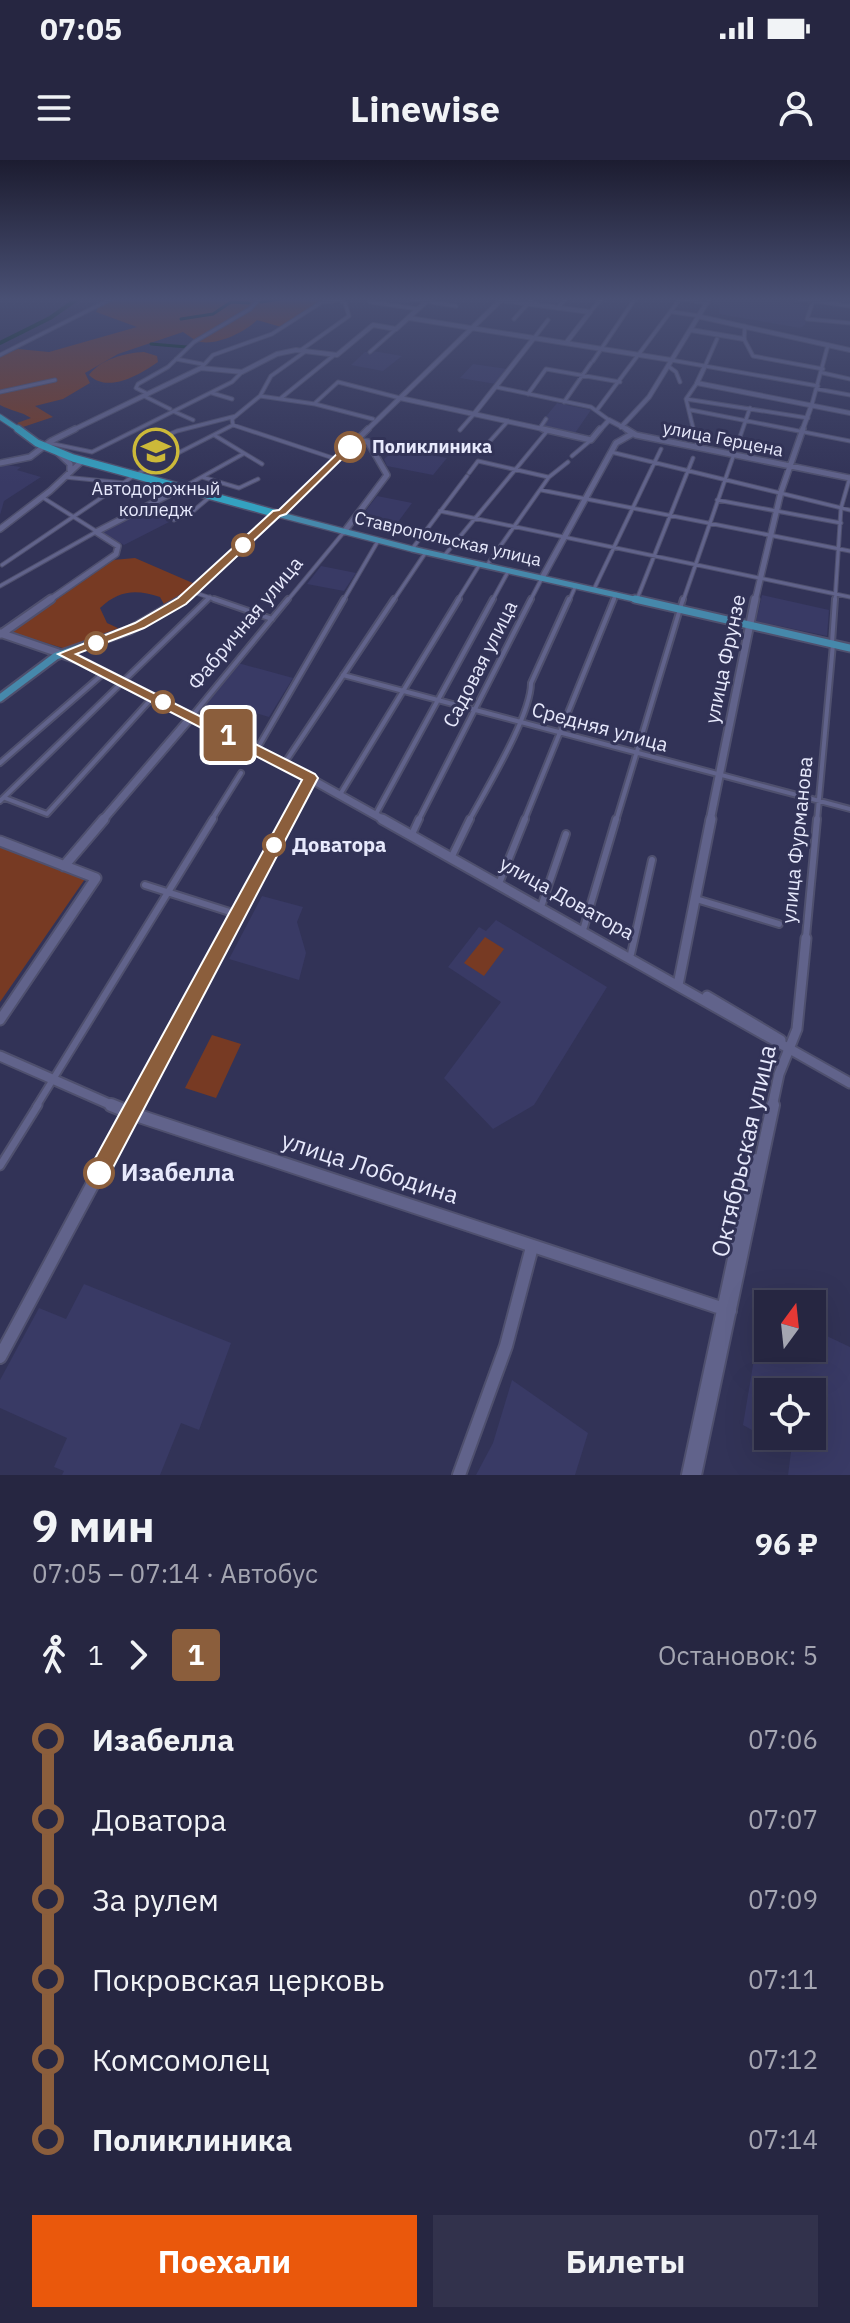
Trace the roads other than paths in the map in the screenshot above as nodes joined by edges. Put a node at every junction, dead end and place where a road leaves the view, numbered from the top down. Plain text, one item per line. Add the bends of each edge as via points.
1 (174, 360) edge
2 (181, 360) edge
3 (210, 360) edge
4 (265, 360) edge
5 (291, 360) edge
6 (328, 360) edge
7 (436, 360) edge
8 (517, 360) edge
9 (593, 360) edge
10 (634, 360) edge
11 (671, 360) edge
12 (673, 360) edge
13 (708, 360) edge
14 (773, 360) edge
15 (825, 360) edge
16 (201, 366) junction
17 (668, 366) junction
18 (705, 366) junction
19 (823, 371) junction
20 (242, 372) junction
21 (582, 375) junction
22 (850, 379) edge
23 (55, 380) dead end
24 (620, 382) junction
25 (680, 382) dead end
26 (697, 383) junction
27 (496, 387) junction
28 (818, 388) junction
29 (0, 392) edge
30 (211, 393) junction
31 (528, 394) junction
32 (146, 395) junction
33 (850, 395) edge
34 (260, 396) junction
35 (398, 398) junction
36 (232, 399) dead end
37 (279, 399) junction
38 (686, 399) junction
39 (564, 402) junction
40 (315, 404) junction
41 (812, 404) junction
42 (750, 408) junction
43 (172, 410) junction
44 (597, 410) junction
45 (691, 410) junction
46 (850, 413) edge
47 (474, 414) junction
48 (0, 415) edge
49 (237, 416) junction
50 (808, 418) junction
51 (373, 419) junction
52 (546, 419) dead end
53 (193, 420) dead end
54 (609, 420) junction
55 (746, 420) junction
56 (508, 421) junction
57 (233, 425) junction
58 (621, 427) junction
59 (540, 428) junction
60 (460, 430) dead end
61 (548, 430) junction
62 (803, 432) junction
63 (213, 434) junction
64 (632, 434) junction
65 (357, 440) junction
66 (591, 440) junction
67 (490, 441) dead end
68 (850, 441) edge
69 (149, 443) dead end
70 (45, 445) junction
71 (698, 448) junction
72 (661, 449) dead end
73 (57, 452) junction
74 (611, 452) junction
75 (243, 454) junction
76 (572, 456) dead end
77 (733, 456) junction
78 (333, 458) junction
79 (693, 458) dead end
80 (82, 461) junction
81 (568, 462) dead end
82 (0, 463) edge
83 (652, 463) junction
84 (262, 464) dead end
85 (790, 467) junction
86 (70, 470) junction
87 (517, 470) junction
88 (688, 471) junction
89 (135, 475) junction
90 (63, 477) junction
91 (202, 477) junction
92 (549, 477) junction
93 (850, 478) edge
94 (258, 479) dead end
95 (725, 480) junction
96 (125, 483) junction
97 (182, 488) junction
98 (541, 490) junction
99 (781, 492) junction
100 (211, 496) junction
101 (42, 497) junction
102 (585, 499) junction
103 (717, 500) junction
104 (634, 508) junction
105 (841, 508) junction
106 (850, 510) edge
107 (440, 511) junction
108 (776, 511) junction
109 (277, 514) junction
110 (670, 516) junction
111 (75, 518) junction
112 (478, 518) junction
113 (174, 520) dead end
114 (709, 523) junction
115 (841, 523) junction
116 (516, 524) junction
117 (0, 529) edge
118 (96, 532) junction
119 (344, 532) junction
120 (771, 534) junction
121 (565, 535) junction
122 (378, 541) junction
123 (616, 545) junction
124 (412, 549) junction
125 (839, 549) junction
126 (850, 551) edge
127 (426, 552) junction
128 (655, 554) junction
129 (444, 556) junction
130 (696, 563) junction
131 (2, 565) dead end
132 (483, 565) junction
133 (509, 570) junction
134 (760, 577) junction
135 (542, 578) junction
136 (576, 585) junction
137 (0, 586) edge
138 (594, 589) junction
139 (193, 592) junction
140 (836, 593) junction
141 (616, 594) junction
142 (210, 597) junction
143 (850, 597) edge
144 (637, 599) junction
145 (680, 609) junction
146 (272, 619) junction
147 (749, 625) junction
148 (1, 634) edge
149 (833, 643) junction
150 (850, 648) edge
151 (65, 654) junction
152 (105, 672) junction
153 (343, 675) junction
154 (121, 681) junction
155 (402, 690) junction
156 (153, 697) junction
157 (0, 698) edge
158 (437, 699) junction
159 (475, 709) junction
160 (192, 716) junction
161 (519, 722) junction
162 (560, 733) junction
163 (257, 749) junction
164 (636, 753) junction
165 (0, 763) edge
166 (284, 764) junction
167 (241, 773) dead end
168 (719, 776) junction
169 (312, 779) junction
170 (341, 793) junction
171 (2, 799) edge
172 (303, 799) dead end
173 (820, 801) junction
174 (850, 809) edge
175 (377, 812) junction
176 (413, 832) junction
177 (566, 834) dead end
178 (0, 841) edge
179 (453, 854) junction
180 (652, 860) dead end
181 (64, 866) junction
182 (500, 881) junction
183 (145, 885) dead end
184 (167, 892) junction
185 (695, 898) junction
186 (542, 904) junction
187 (237, 914) junction
188 (779, 924) dead end
189 (584, 927) junction
190 (806, 938) joint
191 (631, 954) junction
192 (679, 983) junction
193 (0, 1020) edge
194 (790, 1045) junction
195 (0, 1056) edge
196 (55, 1079) junction
197 (850, 1083) edge
198 (135, 1114) junction
199 (1, 1162) edge
200 (532, 1247) junction
201 (726, 1310) junction
202 (0, 1357) edge
203 (459, 1475) edge
204 (688, 1475) edge
205 (695, 1475) edge

1 - 32 street via 136,386
2 - 16 street
3 - 16 street
4 - 20 street
5 - 34 street via 271,377
6 - 37 street
7 - 35 street
8 - 27 street
9 - 21 street
10 - 24 street
11 - 17 street
12 - 18 street
13 - 18 street
14 - 19 street
15 - 19 street, улица Фрунзе
16 - 20 street
16 - 32 street
17 - 25 street
17 - 58 street
18 - 26 street
18 - 28 street
19 - 22 street
19 - 28 street, улица Фрунзе
20 - 30 street
21 - 24 street
21 - 31 street via 546,369
21 - 39 street
23 - 29 street
24 - 44 street
26 - 38 street
26 - 41 street
27 - 31 street
27 - 47 street
28 - 33 street
28 - 41 street, улица Фрунзе
30 - 36 street
30 - 43 street
31 - 39 street
32 - 43 street
32 - 70 street
34 - 37 street
34 - 49 street
35 - 40 street via 338,382
35 - 47 street
35 - 51 street
35 - 65 street
37 - 40 street
38 - 42 street
38 - 45 street
39 - 44 street
40 - 51 street
41 - 46 street
41 - 50 street, улица Фрунзе
42 - 50 street
42 - 55 street
43 - 53 street
43 - 70 street via 87,453
44 - 54 street, улица Герцена
45 - 55 street
45 - 71 street
47 - 56 street
47 - 60 street
48 - 70 highway, Ставропольская улица
49 - 57 street
49 - 69 street
50 - 62 street, улица Фрунзе
51 - 78 street
52 - 59 street
54 - 58 street, улица Герцена
54 - 66 street
55 - 62 street
55 - 77 street
56 - 59 street
56 - 67 street
57 - 63 street
57 - 78 street
58 - 64 street, улица Герцена
59 - 61 street
61 - 66 street
61 - 87 street
62 - 68 street
62 - 85 street, улица Фрунзе
63 - 75 street
63 - 89 street
64 - 71 street, улица Герцена
64 - 74 street, Садовая улица
65 - 109 street
65 - 119 street, Фабричная улица via 368,442 387,475
66 - 76 street
70 - 73 highway, Ставропольская улица
70 - 82 street via 25,459
71 - 77 street, улица Герцена
72 - 83 street
73 - 80 highway, Ставропольская улица
73 - 86 street
74 - 83 street
74 - 102 street, Садовая улица
75 - 84 street
75 - 91 street
77 - 85 street, улица Герцена
77 - 95 street
78 - 109 street
79 - 88 street
80 - 86 street
80 - 89 highway, Ставропольская улица
81 - 92 street
83 - 88 street
83 - 104 street
85 - 93 street, улица Герцена
85 - 99 street, улица Фрунзе
86 - 90 street
87 - 92 street
87 - 107 street via 478,461
87 - 112 street
88 - 95 street
88 - 110 street
89 - 96 street
89 - 97 highway, Ставропольская улица
90 - 96 street
90 - 101 street
91 - 94 street via 239,488
91 - 97 street
92 - 98 street
93 - 105 street, улица Фурманова
95 - 99 street
95 - 103 street
96 - 111 street
97 - 100 highway, Ставропольская улица
97 - 118 street
98 - 102 street
98 - 116 street
99 - 105 street
99 - 108 street, улица Фрунзе
100 - 109 highway, Ставропольская улица
100 - 113 street
101 - 111 street
101 - 117 street
102 - 104 street
102 - 121 street, Садовая улица
103 - 108 street
103 - 114 street
104 - 110 street
104 - 123 street
105 - 106 street
105 - 115 street, улица Фурманова
107 - 112 street
107 - 124 street
108 - 115 street
108 - 120 street, улица Фрунзе
109 - 119 main road, Ставропольская улица
109 - 139 main road
110 - 114 street
110 - 128 street
111 - 118 street
111 - 131 street
112 - 116 street
112 - 129 street
114 - 120 street
114 - 130 street
115 - 125 street, улица Фурманова
116 - 121 street
116 - 132 street
118 - 137 street
118 - 148 street via 118,546 116,554
119 - 122 main road, Ставропольская улица
119 - 146 street, Фабричная улица
120 - 125 street
120 - 134 street, улица Фрунзе
121 - 123 street
121 - 135 street, Садовая улица
122 - 124 main road, Ставропольская улица
122 - 163 street
123 - 128 street
123 - 138 street
124 - 127 main road, Ставропольская улица
125 - 126 street
125 - 140 street, улица Фурманова
127 - 129 main road, Ставропольская улица
127 - 153 street
128 - 130 street
128 - 144 street
129 - 132 main road, Ставропольская улица
130 - 134 street
130 - 145 street
132 - 133 main road, Ставропольская улица
132 - 155 street
133 - 135 main road, Ставропольская улица
133 - 158 street
134 - 140 street
134 - 147 street, улица Фрунзе
135 - 136 main road, Ставропольская улица
135 - 159 street, Садовая улица
136 - 138 main road, Ставропольская улица
136 - 161 street
138 - 141 main road, Ставропольская улица
139 - 142 street
139 - 151 main road via 151,620
140 - 143 street
140 - 149 street, улица Фурманова
141 - 144 main road, Ставропольская улица
141 - 162 street
142 - 146 street
142 - 154 street
144 - 145 main road, Ставропольская улица
145 - 147 main road, Ставропольская улица
145 - 164 street
146 - 160 street, Фабричная улица
147 - 149 main road, Ставропольская улица
147 - 168 street, улица Фрунзе
148 - 151 street, улица Доватора
149 - 150 main road, Ставропольская улица
149 - 173 street, улица Фурманова
151 - 152 street, улица Доватора
151 - 157 main road
152 - 154 street, улица Доватора
152 - 165 street
153 - 155 street, Средняя улица
153 - 166 street
154 - 156 street, улица Доватора
154 - 171 street
155 - 158 street, Средняя улица
155 - 170 street
156 - 160 street, улица Доватора
156 - 171 street via 47,814
158 - 159 street, Средняя улица
158 - 175 street
159 - 161 street, Средняя улица
159 - 176 street, Садовая улица
160 - 163 street, улица Доватора
160 - 181 street, Фабричная улица
161 - 162 street, Средняя улица
161 - 179 street
162 - 164 street, Средняя улица
162 - 182 street
163 - 166 street, улица Доватора
164 - 168 street, Средняя улица
164 - 189 street
166 - 169 street, улица Доватора
167 - 184 street
168 - 173 street, Средняя улица
168 - 185 street, улица Фрунзе
169 - 170 street, улица Доватора
169 - 172 street
169 - 187 street
169 - 192 street, улица Доватора
170 - 175 street, улица Доватора
173 - 174 street, Средняя улица
173 - 190 street, улица Фурманова
175 - 176 street, улица Доватора
176 - 179 street, улица Доватора
177 - 186 street
178 - 181 street
179 - 182 street, улица Доватора
180 - 191 street
181 - 193 street via 96,878
182 - 186 street, улица Доватора
183 - 184 street
184 - 187 street
184 - 196 street
185 - 188 street
185 - 192 street, улица Фрунзе
186 - 189 street, улица Доватора
187 - 198 street
189 - 191 street, улица Доватора
190 - 194 street, улица Фурманова
191 - 192 street, улица Доватора
192 - 194 street, улица Доватора
194 - 197 street, улица Доватора
194 - 201 street, Октябрьская улица
195 - 196 street, улица Лободина
196 - 198 street, улица Лободина
196 - 199 street
198 - 200 street, улица Лободина
198 - 202 street
200 - 201 street, улица Лободина
200 - 203 street via 506,1346
201 - 204 street, Октябрьская улица
201 - 205 street, Октябрьская улица

